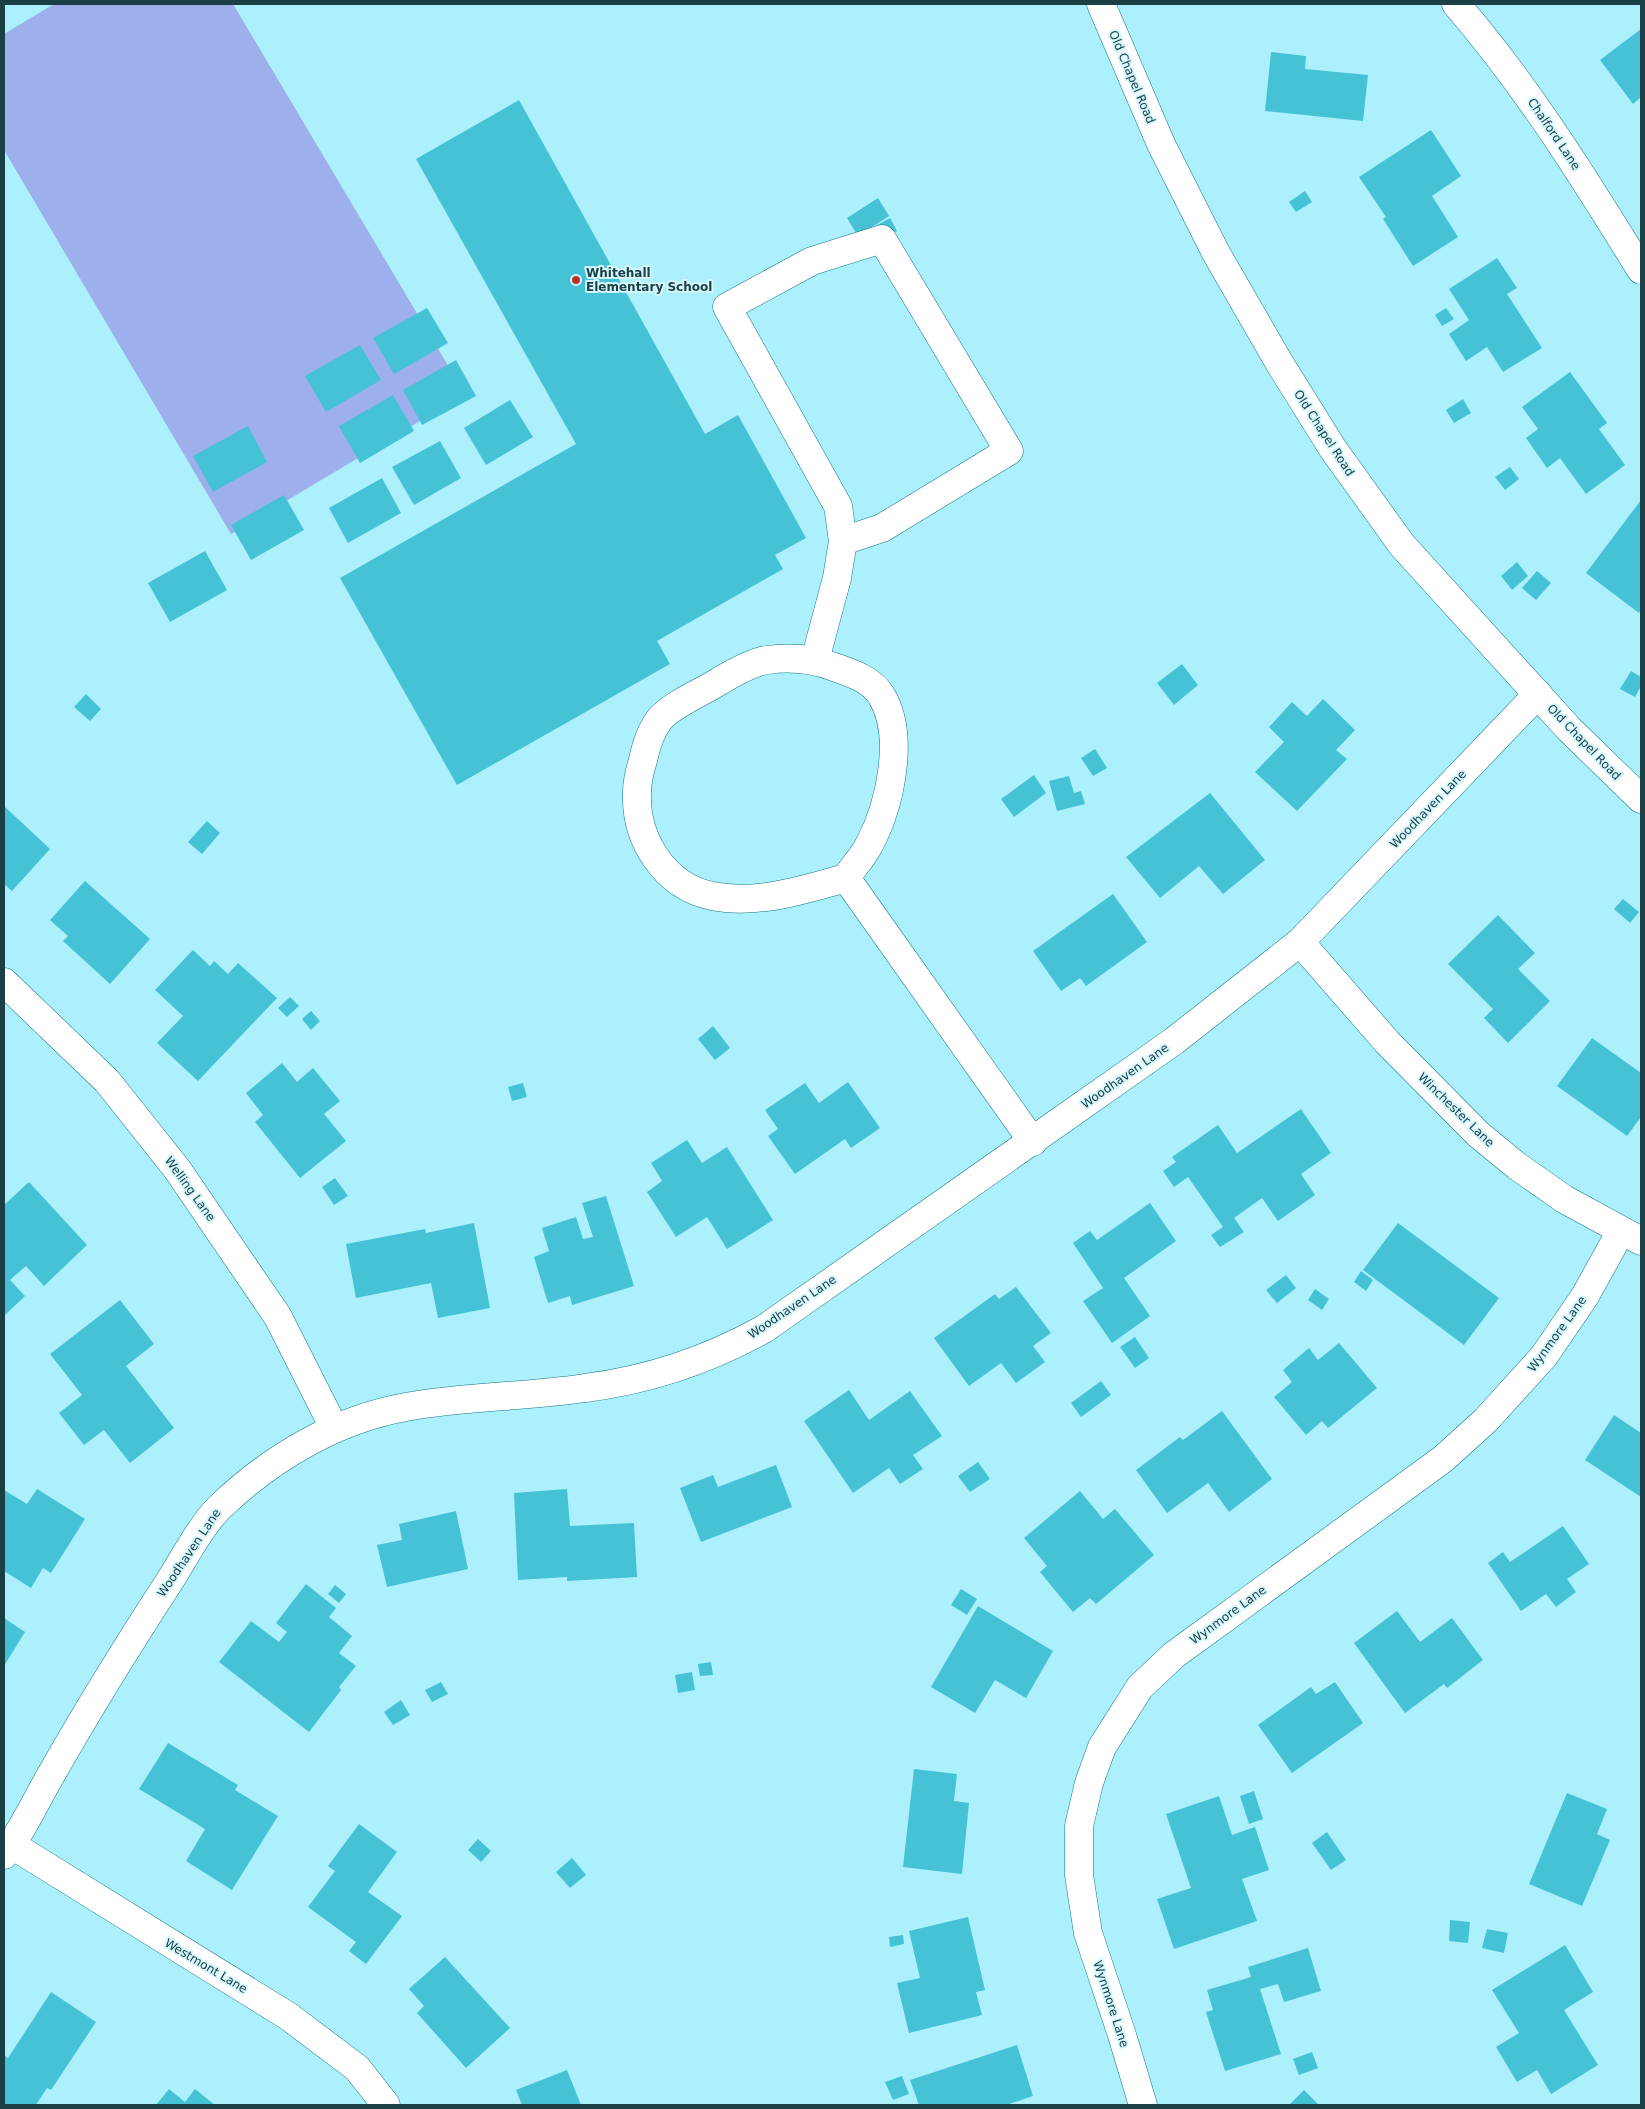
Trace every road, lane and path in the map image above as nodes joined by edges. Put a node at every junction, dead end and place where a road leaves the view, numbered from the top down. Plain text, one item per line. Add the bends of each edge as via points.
1 (1101, 4) edge
2 (1456, 4) edge
3 (1637, 254) edge
4 (843, 541) junction
5 (815, 660) junction
6 (1538, 694) junction
7 (1641, 798) edge
8 (846, 878) junction
9 (1300, 942) junction
10 (4, 982) edge
11 (1033, 1142) junction
12 (1631, 1236) edge
13 (334, 1428) junction
14 (8, 1850) edge
15 (386, 2105) edge
16 (1143, 2105) edge

1 - 6 street, Old Chapel Road via 1161,144 1216,253 1328,442 1402,545
2 - 3 street, Chalford Lane via 1516,78
4 - 4 street via 838,506 727,307 812,260 882,239 1009,451 882,528
4 - 5 street
5 - 8 street via 859,676 881,695 894,731 894,765 884,810 869,846
5 - 8 street via 766,660 718,682 660,719 649,738 642,762 636,790 638,817 648,847 664,871 687,886 712,896 783,895
6 - 7 street, Old Chapel Road via 1569,729
6 - 9 street, Woodhaven Lane
8 - 11 street
9 - 11 street, Woodhaven Lane via 1174,1041
9 - 12 street, Winchester Lane via 1387,1042 1478,1134 1564,1200
10 - 13 street, Welling Lane via 107,1081 177,1169 278,1317
11 - 13 street, Woodhaven Lane via 764,1329 699,1360 637,1379 585,1388 407,1406
12 - 16 street, Wynmore Lane via 1544,1356 1486,1420 1443,1459 1174,1655 1140,1687 1102,1747 1079,1826 1079,1875 1088,1933
13 - 14 street, Woodhaven Lane via 297,1448 252,1479 221,1506 111,1672
14 - 15 street, Westmont Lane via 288,2016 357,2068

